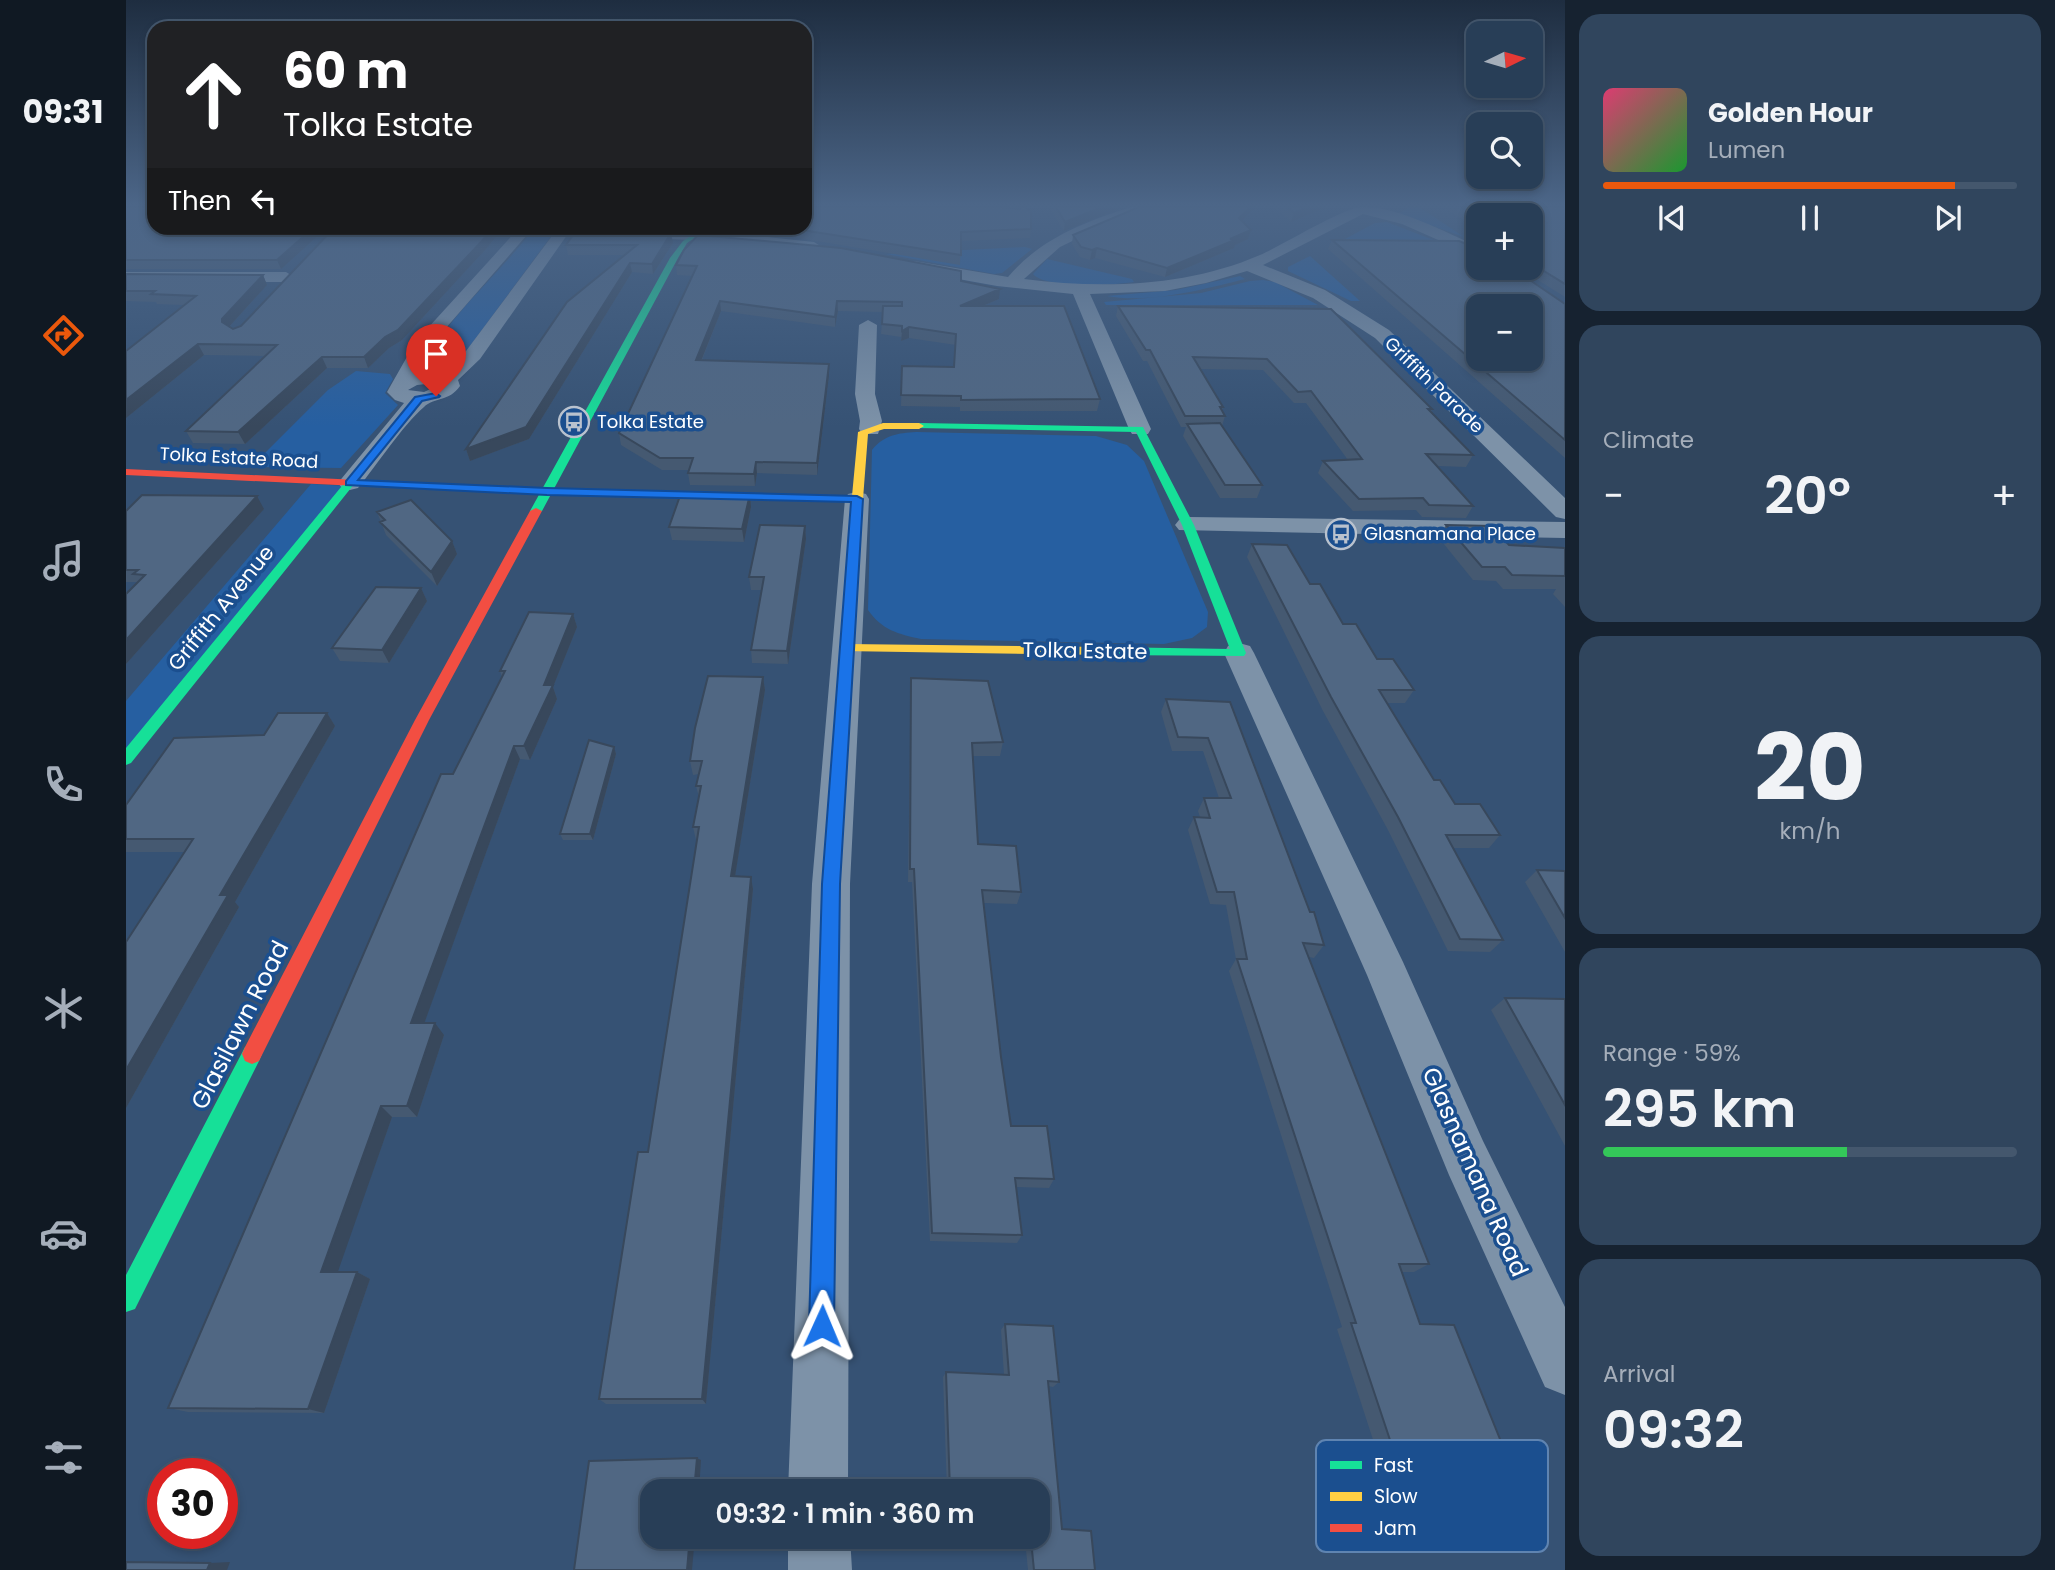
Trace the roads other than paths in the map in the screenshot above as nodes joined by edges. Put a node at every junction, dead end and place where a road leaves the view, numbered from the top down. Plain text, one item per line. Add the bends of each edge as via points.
1 (284, 280) edge
2 (482, 280) edge
3 (527, 280) edge
4 (662, 280) edge
5 (996, 280) edge
6 (1014, 280) edge
7 (1199, 280) edge
8 (1289, 280) edge
9 (1012, 283) junction
10 (1080, 290) junction
11 (270, 295) edge
12 (890, 324) edge
13 (411, 364) junction
14 (435, 377) junction
15 (410, 392) junction
16 (870, 429) junction
17 (1140, 429) junction
18 (126, 472) edge
19 (349, 483) junction
20 (547, 492) junction
21 (857, 499) junction
22 (1565, 512) edge
23 (1188, 525) junction
24 (1565, 530) edge
25 (847, 648) junction
26 (1239, 653) junction
27 (126, 759) edge
28 (126, 1300) edge
29 (1565, 1367) edge
30 (818, 1479) edge
31 (819, 1549) edge
32 (820, 1570) edge

1 - 11 street
2 - 13 street
3 - 14 street via 473,355 455,373
4 - 20 street
5 - 9 street
6 - 9 street
7 - 10 street
8 - 22 street, Griffith Parade via 1382,334
9 - 10 street
10 - 17 street
12 - 16 street via 859,324
13 - 14 street
13 - 15 street
14 - 15 street via 450,383 447,389 436,396
15 - 19 street
16 - 17 street
16 - 21 street via 863,432
17 - 23 street
18 - 19 street, Tolka Estate Road
19 - 20 street
19 - 27 street, Griffith Avenue
20 - 21 street
20 - 28 street, Glasilawn Road via 395,771
21 - 25 street
23 - 24 street
23 - 26 street
25 - 26 street, Tolka Estate
25 - 30 street via 831,884
26 - 29 street, Glasnamana Road
31 - 32 street

